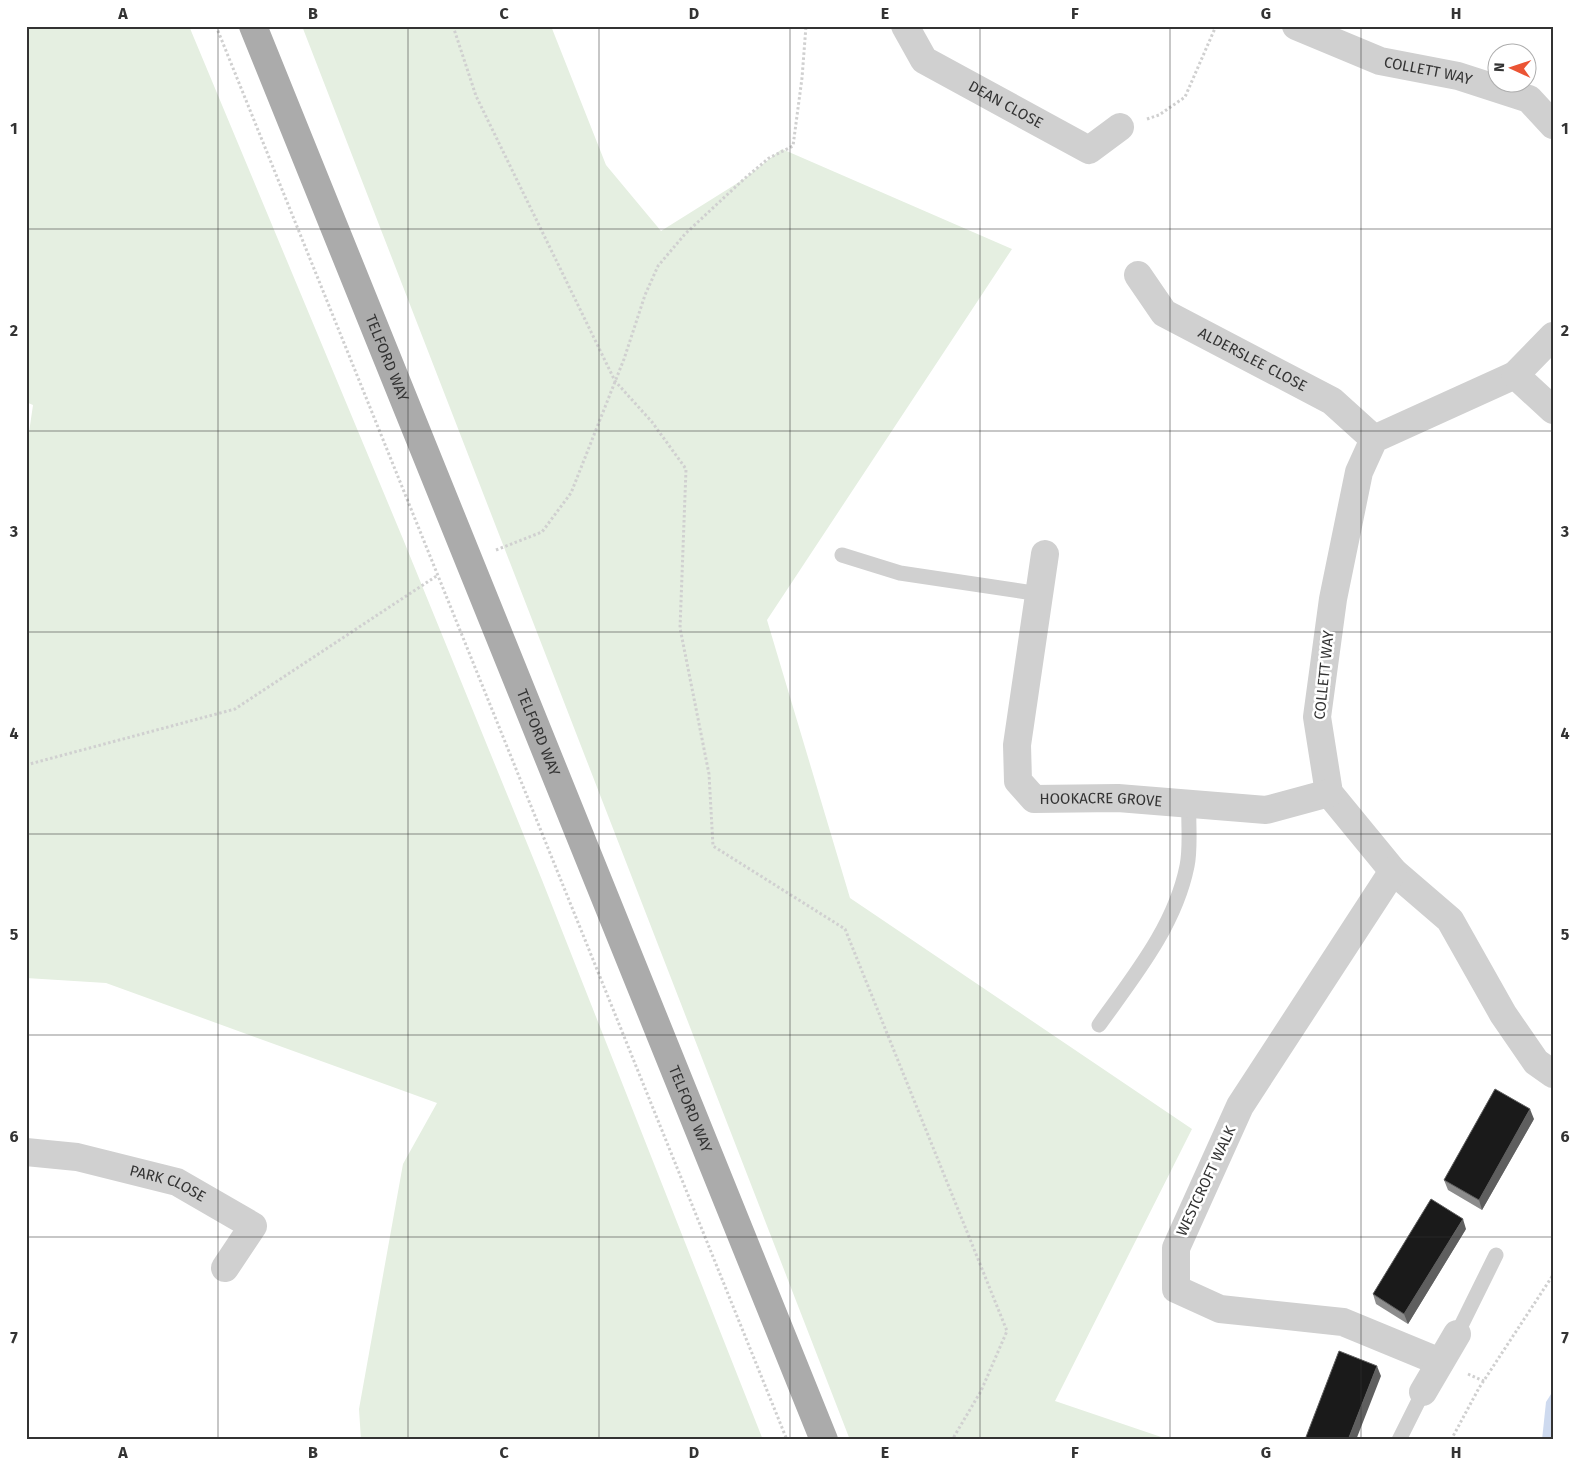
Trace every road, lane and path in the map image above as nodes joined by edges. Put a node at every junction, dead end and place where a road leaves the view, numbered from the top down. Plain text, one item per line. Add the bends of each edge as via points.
1 (216, 26) edge
2 (253, 26) edge
3 (453, 26) edge
4 (806, 26) edge
5 (905, 26) edge
6 (1216, 26) edge
7 (1296, 26) edge
8 (1553, 125) edge
9 (1120, 127) joint
10 (1138, 275) dead end
11 (1553, 336) edge
12 (1515, 375) junction
13 (615, 381) junction
14 (1553, 410) edge
15 (1374, 439) junction
16 (1045, 554) dead end
17 (842, 555) dead end
18 (469, 560) junction
19 (438, 575) junction
20 (1040, 594) junction
21 (26, 765) edge
22 (1328, 792) junction
23 (1189, 805) junction
24 (1393, 871) junction
25 (1099, 1025) dead end
26 (1553, 1074) edge
27 (26, 1152) edge
28 (1496, 1255) dead end
29 (225, 1268) dead end
30 (1553, 1275) edge
31 (1458, 1334) joint
32 (1440, 1362) junction
33 (1423, 1392) joint
34 (787, 1440) edge
35 (824, 1440) edge
36 (952, 1440) edge
37 (1399, 1440) edge
38 (1451, 1440) edge

1 - 19 path
2 - 18 main road, TELFORD WAY
3 - 13 path via 476,96
4 - 13 path via 793,146 769,158 744,179 685,234 658,266
5 - 9 street, DEAN CLOSE via 924,60 1089,150
6 - 9 path via 1185,98 1159,115
7 - 8 street, COLLETT WAY via 1380,61 1458,76 1529,99
10 - 15 street, ALDERSLEE CLOSE via 1164,313 1332,401
11 - 12 street
12 - 14 street
12 - 15 street
13 - 18 path via 571,493 542,532
13 - 36 path via 652,422 686,469 680,628 709,774 713,846 845,929 1007,1331 980,1391
15 - 22 street, COLLETT WAY via 1359,472 1333,599 1317,717
16 - 20 street, HOOKACRE GROVE
17 - 20 lane via 900,573
18 - 19 path
18 - 35 main road, TELFORD WAY
19 - 21 path via 235,709
19 - 34 path
20 - 23 street, HOOKACRE GROVE via 1017,745 1018,781 1034,799 1118,798
22 - 23 street, HOOKACRE GROVE via 1266,810
22 - 24 street
23 - 25 lane via 1187,865 1175,906 1144,963
24 - 26 street via 1450,920 1503,1014 1536,1062
24 - 32 street, WESTCROFT WALK via 1240,1106 1176,1248 1176,1289 1220,1309 1343,1322
27 - 29 street, PARK CLOSE via 77,1157 176,1182 253,1226
28 - 31 lane
30 - 38 path via 1479,1388
31 - 32 street
32 - 33 street
33 - 37 lane

